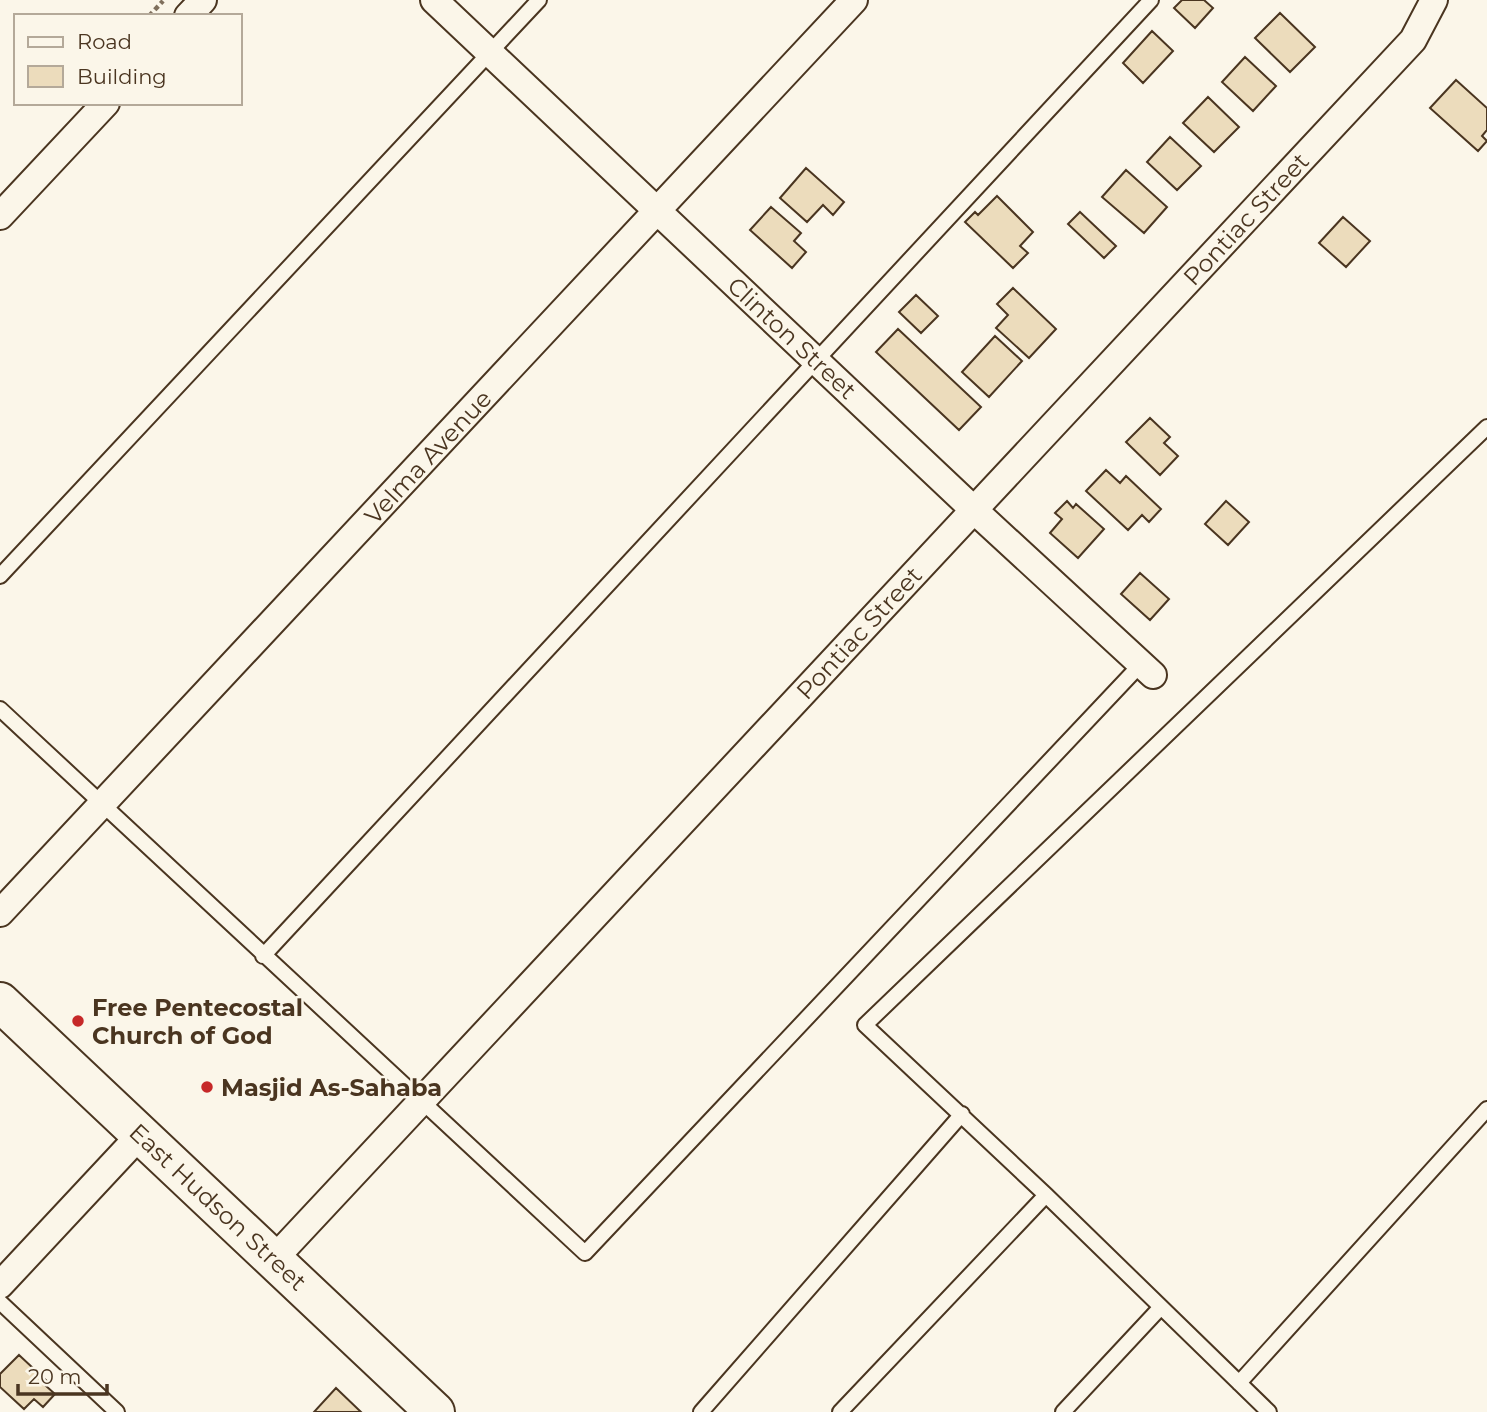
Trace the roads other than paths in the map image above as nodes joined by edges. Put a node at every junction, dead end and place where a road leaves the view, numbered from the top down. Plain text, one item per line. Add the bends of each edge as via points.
1 (202, 0) edge
2 (434, 0) edge
3 (538, 0) edge
4 (854, 0) edge
5 (1151, 0) edge
6 (1434, 0) edge
7 (190, 14) edge
8 (489, 52) junction
9 (104, 105) edge
10 (658, 212) junction
11 (0, 216) edge
12 (816, 360) junction
13 (1487, 427) edge
14 (974, 510) junction
15 (0, 576) edge
16 (1147, 669) joint
17 (0, 709) edge
18 (101, 805) junction
19 (0, 913) edge
20 (263, 956) junction
21 (0, 1002) edge
22 (421, 1102) junction
23 (1487, 1109) edge
24 (962, 1114) junction
25 (141, 1135) junction
26 (1046, 1195) junction
27 (273, 1260) junction
28 (0, 1286) edge
29 (0, 1302) edge
30 (1161, 1307) junction
31 (1239, 1383) junction
32 (117, 1412) edge
33 (434, 1412) edge
34 (701, 1412) edge
35 (840, 1412) edge
36 (1063, 1412) edge
37 (1269, 1412) edge

1 - 7 street
2 - 8 street, Clinton Street
3 - 8 lane
4 - 10 street, Velma Avenue
5 - 12 lane
6 - 14 street, Pontiac Street via 1413,40
8 - 10 street, Clinton Street
8 - 15 lane
9 - 11 street
10 - 12 street, Clinton Street
10 - 18 street, Velma Avenue
12 - 14 street, Clinton Street
12 - 20 lane
13 - 24 lane via 865,1025
14 - 16 street, Clinton Street
14 - 22 street, Pontiac Street
16 - 22 lane via 585,1253
17 - 18 lane
18 - 19 street, Velma Avenue
18 - 20 lane
20 - 22 lane
21 - 25 main road, East Hudson Street
22 - 27 street, Pontiac Street
23 - 31 lane
24 - 26 lane
24 - 34 lane
25 - 27 main road, East Hudson Street
25 - 28 street
26 - 30 lane
26 - 35 lane
27 - 33 main road, East Hudson Street
29 - 32 lane
30 - 31 lane
30 - 36 lane
31 - 37 lane

